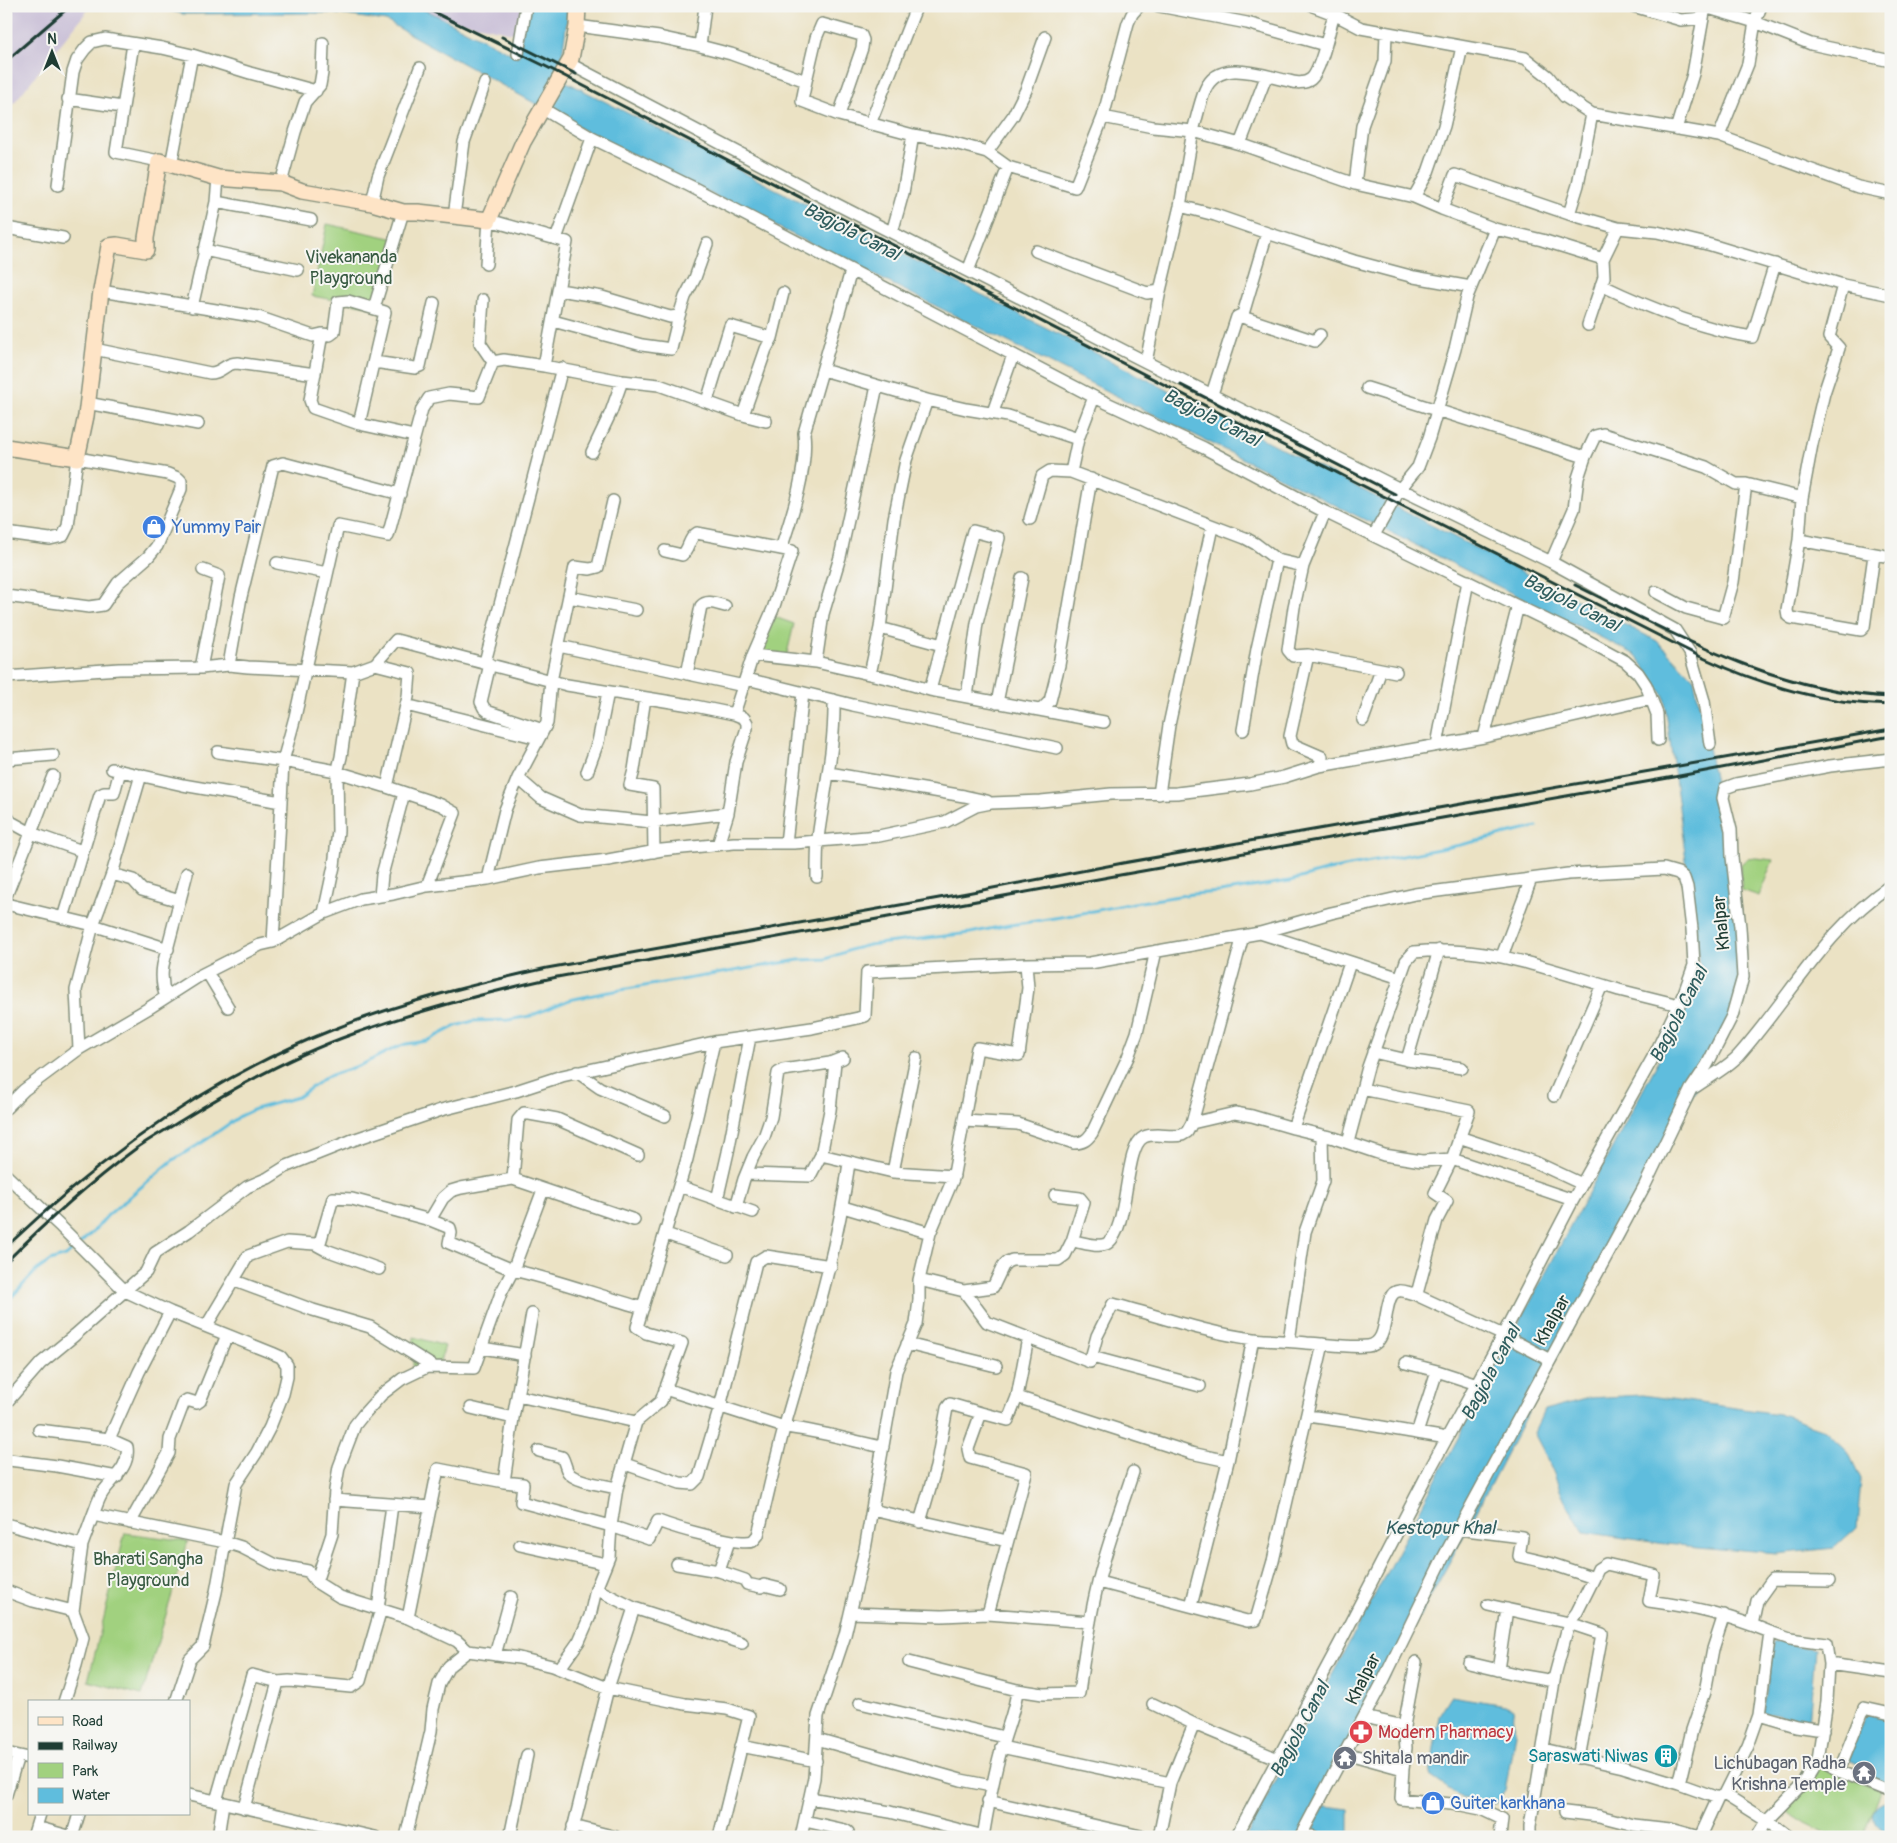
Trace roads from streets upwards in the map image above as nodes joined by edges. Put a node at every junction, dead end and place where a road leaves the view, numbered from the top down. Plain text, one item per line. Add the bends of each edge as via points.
1 (526, 6) edge
2 (578, 6) edge
3 (705, 6) edge
4 (1139, 6) edge
5 (1159, 6) edge
6 (1313, 6) edge
7 (1633, 6) edge
8 (1762, 6) edge
9 (915, 10) dead end
10 (1704, 11) edge
11 (1334, 14) junction
12 (1756, 22) junction
13 (577, 26) junction
14 (1386, 33) junction
15 (1045, 36) dead end
16 (323, 43) dead end
17 (133, 44) junction
18 (1326, 45) junction
19 (700, 46) junction
20 (1462, 46) junction
21 (518, 54) dead end
22 (192, 55) junction
23 (1891, 61) edge
24 (568, 65) junction
25 (420, 68) dead end
26 (1266, 77) junction
27 (806, 81) junction
28 (485, 83) dead end
29 (316, 92) junction
30 (68, 99) junction
31 (122, 107) junction
32 (543, 109) junction
33 (1592, 114) junction
34 (839, 115) junction
35 (1103, 117) junction
36 (870, 124) junction
37 (1676, 129) junction
38 (1193, 131) junction
39 (913, 135) junction
40 (1719, 136) junction
41 (592, 138) junction
42 (1240, 144) junction
43 (987, 152) junction
44 (165, 163) junction
45 (1008, 167) junction
46 (218, 178) junction
47 (281, 183) junction
48 (1355, 184) junction
49 (58, 185) dead end
50 (1891, 194) edge
51 (1414, 197) junction
52 (216, 202) junction
53 (372, 203) junction
54 (1180, 206) junction
55 (1442, 208) junction
56 (403, 212) junction
57 (1569, 214) junction
58 (454, 216) junction
59 (311, 220) dead end
60 (489, 220) junction
61 (6, 228) edge
62 (1618, 228) junction
63 (893, 229) dead end
64 (1495, 229) junction
65 (1267, 233) junction
66 (63, 238) dead end
67 (556, 239) junction
68 (707, 244) dead end
69 (204, 250) junction
70 (1036, 251) dead end
71 (1603, 259) junction
72 (486, 264) dead end
73 (1775, 264) junction
74 (298, 270) dead end
75 (852, 271) junction
76 (968, 271) junction
77 (1601, 285) junction
78 (1843, 286) junction
79 (1471, 288) junction
80 (559, 290) junction
81 (101, 291) junction
82 (1160, 291) junction
83 (783, 293) dead end
84 (1891, 295) edge
85 (483, 300) dead end
86 (434, 303) dead end
87 (192, 307) junction
88 (374, 308) junction
89 (679, 316) junction
90 (1239, 316) junction
91 (553, 321) junction
92 (1588, 325) dead end
93 (322, 334) junction
94 (1320, 335) dead end
95 (772, 338) junction
96 (94, 349) junction
97 (1013, 355) junction
98 (374, 362) junction
99 (493, 362) junction
100 (1146, 362) junction
101 (544, 366) junction
102 (562, 368) junction
103 (822, 370) junction
104 (315, 374) junction
105 (622, 381) junction
106 (877, 386) junction
107 (1367, 388) dead end
108 (1212, 394) junction
109 (1094, 397) junction
110 (926, 400) junction
111 (707, 401) junction
112 (87, 403) junction
113 (1437, 410) junction
114 (993, 412) junction
115 (743, 415) junction
116 (766, 421) dead end
117 (198, 424) dead end
118 (359, 424) junction
119 (414, 436) junction
120 (1078, 439) junction
121 (6, 447) edge
122 (592, 452) dead end
123 (1585, 457) junction
124 (77, 458) junction
125 (1071, 472) junction
126 (1091, 479) junction
127 (1746, 484) junction
128 (1400, 489) junction
129 (400, 494) junction
130 (1802, 498) junction
131 (612, 501) dead end
132 (1325, 512) junction
133 (1030, 518) dead end
134 (1212, 527) junction
135 (6, 533) edge
136 (1375, 534) junction
137 (1799, 540) junction
138 (781, 550) junction
139 (665, 551) dead end
140 (1874, 555) junction
141 (1891, 558) edge
142 (1277, 560) junction
143 (1551, 562) junction
144 (277, 563) dead end
145 (1302, 566) junction
146 (203, 570) dead end
147 (327, 573) junction
148 (1022, 578) dead end
149 (1468, 581) junction
150 (1656, 592) dead end
151 (6, 596) edge
152 (569, 597) junction
153 (725, 606) dead end
154 (1518, 606) junction
155 (636, 610) dead end
156 (880, 628) junction
157 (942, 645) junction
158 (558, 646) junction
159 (753, 654) junction
160 (1308, 654) junction
161 (816, 662) junction
162 (488, 663) junction
163 (375, 664) junction
164 (229, 665) junction
165 (202, 668) junction
166 (306, 670) junction
167 (1381, 670) junction
168 (353, 672) junction
169 (1396, 672) dead end
170 (687, 674) junction
171 (870, 674) junction
172 (6, 677) edge
173 (551, 681) junction
174 (745, 682) junction
175 (930, 690) junction
176 (608, 692) junction
177 (803, 693) junction
178 (967, 697) junction
179 (645, 698) junction
180 (1651, 699) junction
181 (834, 700) junction
182 (997, 703) junction
183 (406, 705) junction
184 (1042, 709) junction
185 (734, 714) junction
186 (1363, 720) dead end
187 (1104, 722) dead end
188 (1243, 730) dead end
189 (541, 734) junction
190 (1484, 737) junction
191 (1658, 740) dead end
192 (1710, 744) dead end
193 (1437, 745) junction
194 (1057, 748) dead end
195 (218, 752) dead end
196 (53, 755) dead end
197 (6, 759) edge
198 (1891, 759) edge
199 (283, 761) junction
200 (1319, 766) junction
201 (587, 772) dead end
202 (337, 773) junction
203 (828, 773) junction
204 (142, 775) junction
205 (53, 776) dead end
206 (518, 778) junction
207 (386, 787) junction
208 (404, 793) junction
209 (1159, 794) junction
210 (281, 802) junction
211 (991, 803) junction
212 (728, 813) junction
213 (6, 815) edge
214 (654, 822) junction
215 (31, 833) junction
216 (818, 840) junction
217 (786, 843) junction
218 (718, 845) junction
219 (82, 851) junction
220 (654, 852) junction
221 (187, 872) dead end
222 (112, 874) junction
223 (817, 877) dead end
224 (488, 879) junction
225 (1531, 879) junction
226 (427, 886) junction
227 (1891, 886) edge
228 (6, 896) edge
229 (380, 896) junction
230 (180, 901) junction
231 (6, 904) edge
232 (324, 913) junction
233 (63, 918) junction
234 (93, 925) junction
235 (1260, 933) junction
236 (1243, 936) junction
237 (273, 942) junction
238 (168, 949) junction
239 (1440, 950) junction
240 (1156, 951) junction
241 (1502, 956) junction
242 (1350, 963) junction
243 (1026, 964) junction
244 (207, 972) junction
245 (1400, 978) junction
246 (1602, 985) junction
247 (166, 998) junction
248 (1679, 1005) junction
249 (228, 1007) dead end
250 (750, 1037) junction
251 (714, 1042) junction
252 (79, 1049) junction
253 (1373, 1052) junction
254 (916, 1058) dead end
255 (1407, 1060) junction
256 (1462, 1068) dead end
257 (577, 1072) junction
258 (1362, 1089) junction
259 (1692, 1089) junction
260 (1554, 1096) dead end
261 (6, 1108) edge
262 (664, 1116) dead end
263 (964, 1121) junction
264 (1192, 1123) junction
265 (1293, 1128) junction
266 (1322, 1136) junction
267 (1459, 1137) junction
268 (1348, 1142) junction
269 (638, 1155) dead end
270 (821, 1155) junction
271 (1452, 1159) junction
272 (850, 1163) junction
273 (894, 1172) junction
274 (746, 1174) junction
275 (6, 1175) edge
276 (954, 1176) junction
277 (513, 1179) junction
278 (1582, 1184) junction
279 (679, 1186) junction
280 (543, 1190) junction
281 (1055, 1194) dead end
282 (717, 1200) junction
283 (1573, 1200) junction
284 (736, 1206) junction
285 (844, 1207) junction
286 (753, 1212) dead end
287 (430, 1220) junction
288 (634, 1220) dead end
289 (930, 1233) junction
290 (666, 1234) junction
291 (1072, 1240) junction
292 (319, 1246) junction
293 (727, 1255) dead end
294 (831, 1266) junction
295 (379, 1269) dead end
296 (513, 1270) junction
297 (919, 1280) junction
298 (234, 1281) junction
299 (124, 1291) junction
300 (964, 1291) junction
301 (1414, 1294) junction
302 (643, 1308) junction
303 (170, 1312) junction
304 (532, 1314) dead end
305 (207, 1325) junction
306 (227, 1335) junction
307 (1503, 1335) junction
308 (1028, 1338) junction
309 (1253, 1339) junction
310 (1289, 1341) junction
311 (907, 1344) junction
312 (1323, 1344) junction
313 (482, 1348) junction
314 (525, 1355) junction
315 (1092, 1357) junction
316 (1550, 1360) junction
317 (1406, 1364) dead end
318 (996, 1366) dead end
319 (434, 1367) junction
320 (1437, 1371) junction
321 (1477, 1384) junction
322 (1200, 1386) dead end
323 (664, 1389) junction
324 (518, 1396) junction
325 (1017, 1397) junction
326 (6, 1403) edge
327 (720, 1407) junction
328 (471, 1408) dead end
329 (980, 1413) junction
330 (1308, 1416) junction
331 (513, 1418) junction
332 (636, 1422) junction
333 (784, 1427) junction
334 (39, 1430) dead end
335 (1416, 1433) junction
336 (1447, 1438) junction
337 (109, 1439) junction
338 (883, 1447) junction
339 (539, 1451) dead end
340 (9, 1460) dead end
341 (1228, 1461) junction
342 (625, 1464) junction
343 (1133, 1472) dead end
344 (117, 1477) junction
345 (504, 1482) junction
346 (617, 1488) junction
347 (334, 1500) junction
348 (392, 1505) junction
349 (431, 1507) junction
350 (872, 1510) junction
351 (93, 1515) junction
352 (920, 1522) junction
353 (130, 1523) junction
354 (6, 1524) edge
355 (611, 1526) junction
356 (1458, 1529) junction
357 (730, 1541) junction
358 (1007, 1541) junction
359 (225, 1542) junction
360 (82, 1545) junction
361 (520, 1545) dead end
362 (606, 1564) junction
363 (677, 1564) dead end
364 (719, 1571) junction
365 (1594, 1578) junction
366 (1828, 1581) dead end
367 (316, 1582) junction
368 (1098, 1582) junction
369 (596, 1589) junction
370 (780, 1589) dead end
371 (6, 1591) edge
372 (510, 1597) dead end
373 (1191, 1606) junction
374 (1488, 1606) dead end
375 (634, 1608) junction
376 (380, 1609) junction
377 (1507, 1609) junction
378 (73, 1611) junction
379 (850, 1613) junction
380 (988, 1614) junction
381 (1724, 1615) junction
382 (408, 1618) junction
383 (1090, 1622) junction
384 (1569, 1623) junction
385 (1752, 1625) junction
386 (1770, 1632) junction
387 (742, 1643) dead end
388 (468, 1651) junction
389 (495, 1655) junction
390 (909, 1662) dead end
391 (1416, 1662) dead end
392 (1468, 1663) dead end
393 (1829, 1664) junction
394 (560, 1668) junction
395 (1498, 1670) junction
396 (1891, 1673) edge
397 (1554, 1681) junction
398 (278, 1682) junction
399 (608, 1688) junction
400 (1017, 1690) junction
401 (65, 1700) edge
402 (177, 1700) edge
403 (860, 1703) dead end
404 (1152, 1704) dead end
405 (1891, 1714) edge
406 (1759, 1715) junction
407 (1364, 1717) junction
408 (1194, 1724) junction
409 (1404, 1726) junction
410 (1823, 1730) junction
411 (817, 1739) junction
412 (1003, 1742) junction
413 (741, 1746) junction
414 (1543, 1749) junction
415 (6, 1753) edge
416 (1345, 1754) junction
417 (527, 1756) dead end
418 (24, 1757) edge
419 (1579, 1758) junction
420 (1278, 1759) junction
421 (1818, 1760) junction
422 (816, 1761) junction
423 (1402, 1769) junction
424 (1839, 1771) junction
425 (1170, 1783) junction
426 (1678, 1784) junction
427 (991, 1786) junction
428 (1891, 1792) edge
429 (6, 1795) edge
430 (190, 1795) edge
431 (1721, 1796) junction
432 (810, 1798) junction
433 (988, 1800) junction
434 (220, 1802) junction
435 (244, 1808) junction
436 (1565, 1812) dead end
437 (39, 1816) edge
438 (78, 1816) edge
439 (805, 1821) junction
440 (1767, 1821) junction
441 (572, 1831) edge
442 (34, 1832) edge
443 (983, 1836) edge
444 (72, 1837) edge
445 (218, 1837) edge
446 (375, 1837) edge
447 (406, 1837) edge
448 (510, 1837) edge
449 (616, 1837) edge
450 (719, 1837) edge
451 (801, 1837) edge
452 (848, 1837) edge
453 (1145, 1837) edge
454 (1159, 1837) edge
455 (1236, 1837) edge
456 (1300, 1837) edge
457 (1500, 1837) edge
458 (1530, 1837) edge
459 (1700, 1837) edge
460 (1756, 1837) edge
461 (1788, 1837) edge

1 - 21 street
2 - 13 street
3 - 19 street
4 - 35 street via 1128,23
5 - 18 street via 1247,23
6 - 11 street
7 - 10 street via 1681,20
8 - 12 street
9 - 36 street
10 - 12 street
10 - 37 street via 1693,74
11 - 14 street via 1361,28
11 - 18 street
12 - 23 street via 1812,44
12 - 40 street via 1748,64
13 - 19 street
13 - 24 street
14 - 20 street
14 - 48 street via 1385,61 1362,126
15 - 43 street via 1013,116
16 - 29 street via 322,72
17 - 22 street
17 - 30 street via 106,39 92,42 77,60
17 - 31 street
18 - 26 street via 1311,79 1292,82
19 - 27 street
20 - 33 street via 1525,58 1548,76 1564,96
20 - 51 street via 1444,126 1428,172
22 - 29 street
22 - 44 street
24 - 32 street
24 - 76 street
25 - 53 street via 378,176
26 - 38 street via 1238,71 1223,72 1213,78 1205,89
26 - 42 street
27 - 34 street via 802,101
27 - 34 street via 822,24 861,35 862,48
28 - 58 street via 464,142
29 - 47 street via 306,102
30 - 31 street
30 - 49 street
31 - 44 street via 116,152
32 - 41 street
32 - 60 street via 523,142
33 - 37 street
33 - 57 street
34 - 36 street
35 - 38 street
35 - 45 street via 1075,187
36 - 39 street
37 - 40 street
38 - 42 street
38 - 54 street
39 - 43 street
39 - 63 street
40 - 50 street via 1858,187
41 - 67 street
41 - 75 street
42 - 48 street
43 - 45 street
44 - 46 street
44 - 81 street via 146,238 146,250 109,246
45 - 76 street
46 - 47 street
46 - 52 street
47 - 53 street via 302,191
48 - 51 street
51 - 55 street
52 - 59 street
52 - 69 street
53 - 56 street
54 - 65 street
54 - 82 street
55 - 57 street via 1455,175
55 - 64 street
56 - 58 street
56 - 88 street
57 - 62 street
58 - 60 street
60 - 67 street
60 - 72 street
61 - 66 street
62 - 71 street
62 - 73 street via 1657,232
64 - 71 street
64 - 79 street
65 - 79 street via 1414,277
65 - 90 street
67 - 80 street via 567,242
68 - 89 street
69 - 74 street
69 - 87 street
70 - 82 street via 1147,293
71 - 77 street
73 - 77 street via 1752,337 1732,334 1681,317
73 - 78 street
75 - 97 street
75 - 103 street
76 - 100 street
77 - 92 street
78 - 84 street
78 - 130 street via 1829,337 1839,348 1824,393
79 - 113 street
80 - 89 street via 602,297 670,317
80 - 91 street
81 - 87 street
81 - 96 street
82 - 100 street
83 - 95 street
85 - 99 street via 480,344
86 - 98 street via 420,366
87 - 93 street via 258,317 314,336
88 - 93 street via 348,301 338,302 334,332
88 - 98 street via 385,312
89 - 91 street via 671,349 642,345
90 - 94 street via 1315,341
90 - 108 street
91 - 101 street
93 - 104 street
95 - 111 street via 730,326
95 - 115 street
96 - 104 street via 210,373 221,372 228,365 237,363
96 - 112 street
97 - 109 street
97 - 114 street
98 - 118 street
99 - 101 street via 504,360
99 - 119 street via 479,397 449,394 429,398
100 - 108 street
101 - 102 street
102 - 105 street
102 - 162 street
103 - 106 street
103 - 138 street via 804,433 805,447 795,507
104 - 118 street via 310,400 313,408
105 - 111 street via 659,385
105 - 122 street
106 - 110 street
106 - 161 street via 844,539 823,614
107 - 113 street
108 - 128 street
109 - 120 street
109 - 132 street via 1204,448
110 - 114 street
110 - 156 street via 906,460 894,519
111 - 115 street
112 - 117 street
112 - 124 street
113 - 123 street
113 - 128 street via 1418,467
114 - 120 street
115 - 116 street
118 - 119 street
119 - 129 street
120 - 125 street
121 - 124 street
123 - 127 street via 1595,436 1603,434 1706,467 1736,484
123 - 143 street via 1578,478 1574,509
124 - 135 street via 68,526 63,536 50,539
124 - 151 street via 168,474 181,481 157,546 97,607
125 - 126 street
125 - 133 street via 1050,471 1042,476
126 - 134 street
126 - 184 street via 1060,665 1050,701
127 - 130 street
127 - 150 street via 1732,582 1723,618 1686,608
128 - 136 street
128 - 143 street
129 - 147 street via 388,536 338,526
129 - 164 street via 283,463 273,466 241,598
130 - 137 street
131 - 152 street via 598,567 576,567
132 - 136 street
132 - 145 street
134 - 142 street via 1245,538
134 - 209 street via 1169,725
136 - 149 street
137 - 140 street
137 - 140 street via 1787,610 1791,618 1861,630
138 - 139 street via 697,533 682,555
138 - 159 street via 792,551 773,609
140 - 141 street
142 - 145 street
142 - 188 street
143 - 192 street via 1675,630 1690,653 1704,701
144 - 147 street
145 - 160 street via 1288,650 1293,656
146 - 165 street via 219,576
147 - 166 street
148 - 182 street
149 - 154 street
149 - 193 street
152 - 155 street
152 - 158 street
153 - 170 street via 708,602 701,606
154 - 180 street via 1625,661 1642,679
154 - 190 street
156 - 157 street
156 - 171 street
157 - 175 street
157 - 178 street via 973,531 999,538 977,623
158 - 170 street
158 - 173 street
159 - 161 street
159 - 174 street
160 - 167 street
160 - 200 street via 1290,736 1292,744 1322,757
161 - 171 street
162 - 163 street via 396,640
162 - 173 street
162 - 189 street via 481,702 484,708
163 - 168 street
163 - 183 street via 410,673
164 - 165 street
164 - 166 street
165 - 172 street via 119,669
166 - 168 street
166 - 199 street
167 - 169 street
167 - 186 street
168 - 202 street
170 - 174 street
171 - 175 street
173 - 176 street
173 - 189 street via 547,723
174 - 177 street
174 - 185 street
175 - 178 street
176 - 179 street
176 - 201 street via 598,742
177 - 181 street
177 - 217 street
178 - 182 street
179 - 185 street
179 - 214 street via 630,785 653,789
180 - 190 street
180 - 191 street via 1657,714
181 - 194 street
181 - 203 street via 835,724
182 - 184 street
183 - 189 street
183 - 207 street
184 - 187 street
185 - 212 street via 744,718 747,728 736,762
189 - 206 street
190 - 193 street
193 - 200 street
195 - 199 street
196 - 197 street
198 - 259 street, Khalpar via 1830,766 1725,788 1722,798 1731,830 1744,976 1732,1016
199 - 202 street
199 - 210 street
200 - 209 street via 1250,784
202 - 207 street
202 - 232 street via 338,831
203 - 211 street
203 - 216 street
204 - 210 street
204 - 219 street via 116,769 114,793 100,795
204 - 222 street
205 - 215 street
206 - 214 street via 541,798 580,815
206 - 224 street via 505,810
207 - 208 street
208 - 226 street via 454,813
208 - 229 street via 382,875
209 - 211 street via 1111,794
210 - 237 street
211 - 216 street via 976,806 945,822 879,836
212 - 214 street
212 - 218 street
213 - 215 street via 11,822
214 - 220 street
215 - 219 street
215 - 228 street
216 - 217 street
216 - 223 street
217 - 218 street
218 - 220 street
219 - 233 street
220 - 224 street via 539,868
221 - 230 street
222 - 230 street via 133,880 142,890
222 - 234 street
224 - 226 street
225 - 235 street via 1415,894
225 - 241 street
225 - 248 street via 1568,874 1678,872 1687,887 1694,965
226 - 229 street
227 - 259 street via 1879,893 1827,942 1737,1057
229 - 232 street via 361,899
230 - 238 street
231 - 233 street
232 - 237 street
233 - 234 street
234 - 238 street
234 - 252 street via 76,990
235 - 236 street
235 - 242 street
236 - 240 street
236 - 264 street
237 - 244 street via 260,945
238 - 247 street via 161,976
239 - 241 street
239 - 245 street via 1409,955
239 - 255 street
240 - 243 street via 1090,963
240 - 263 street via 1137,1032 1088,1139 1074,1143 1018,1124
241 - 246 street
242 - 245 street
242 - 265 street
243 - 250 street via 867,972 865,1016 839,1024
243 - 263 street via 1028,988 1019,1056 977,1048
244 - 247 street
244 - 249 street
245 - 253 street
246 - 248 street
246 - 260 street
247 - 252 street
248 - 278 street
250 - 251 street
250 - 282 street
251 - 257 street
251 - 279 street
252 - 261 street via 24,1090
253 - 255 street
253 - 258 street
254 - 273 street
255 - 256 street
257 - 262 street via 600,1088
257 - 299 street via 440,1110 286,1166 247,1187 155,1253 146,1272
258 - 267 street via 1469,1112
258 - 268 street
259 - 316 street, Khalpar via 1645,1185
263 - 276 street
264 - 265 street via 1235,1113
264 - 291 street via 1182,1135 1149,1136 1139,1141 1118,1227 1111,1240 1105,1245 1098,1245
265 - 266 street
266 - 268 street
266 - 310 street via 1324,1181 1305,1232
267 - 271 street
267 - 278 street via 1537,1163
268 - 271 street via 1384,1155 1422,1161
269 - 277 street via 556,1119 524,1113 518,1120
270 - 272 street
270 - 274 street via 810,1176
270 - 274 street via 839,1060 778,1073 771,1117
271 - 283 street
271 - 301 street via 1435,1193 1447,1201 1437,1220 1418,1290
272 - 273 street
272 - 285 street
273 - 276 street
274 - 284 street
275 - 299 street
276 - 289 street
277 - 280 street
277 - 287 street via 450,1191
278 - 283 street
279 - 282 street
279 - 290 street
280 - 288 street
280 - 296 street
281 - 291 street via 1080,1198 1084,1203
282 - 284 street
283 - 307 street
284 - 286 street
285 - 289 street
285 - 294 street
287 - 292 street via 352,1199 333,1198
287 - 296 street via 450,1228 449,1243
289 - 297 street
290 - 293 street
290 - 302 street
291 - 300 street via 1066,1255 1058,1260 1012,1260 1003,1266 993,1287
292 - 295 street
292 - 298 street via 287,1242 248,1256
294 - 327 street via 766,1256 756,1262
294 - 333 street
296 - 302 street
296 - 313 street via 501,1293
297 - 300 street
297 - 311 street via 916,1324
298 - 305 street
298 - 319 street via 370,1327
299 - 303 street
299 - 326 street via 41,1363
300 - 308 street via 986,1322
301 - 307 street
301 - 312 street via 1394,1293 1379,1341 1374,1345
302 - 323 street via 637,1327 646,1333 682,1343
303 - 305 street
303 - 337 street
304 - 314 street
305 - 306 street
306 - 353 street via 200,1401 184,1402 170,1439 169,1453
306 - 359 street via 281,1357 287,1365 287,1377 270,1427 236,1484
307 - 316 street
307 - 321 street
308 - 315 street via 1090,1362
308 - 325 street
309 - 310 street
309 - 315 street via 1113,1304 1097,1336
309 - 341 street
310 - 312 street
311 - 318 street
311 - 338 street via 896,1371
312 - 330 street
313 - 314 street
313 - 319 street via 474,1368
314 - 324 street
315 - 322 street
316 - 356 street, Khalpar
317 - 320 street
319 - 347 street via 402,1379 363,1415 339,1467
320 - 321 street
320 - 335 street
321 - 336 street
323 - 327 street
323 - 332 street via 661,1400
324 - 331 street
324 - 332 street
325 - 329 street via 1008,1420
325 - 341 street via 1191,1453
327 - 333 street
327 - 342 street via 699,1477 692,1484
328 - 331 street
329 - 352 street via 950,1404 947,1408 936,1467
329 - 358 street via 968,1449 970,1458 1026,1473
330 - 335 street
330 - 373 street via 1256,1620 1247,1621
331 - 345 street
332 - 342 street
333 - 338 street
333 - 357 street via 758,1535 748,1543
334 - 337 street
335 - 336 street
336 - 420 street
337 - 344 street via 127,1446 128,1452
338 - 350 street
339 - 346 street via 562,1457 566,1471 573,1478
340 - 344 street
341 - 373 street
342 - 346 street
343 - 368 street
344 - 351 street via 102,1493
345 - 349 street via 438,1469
345 - 355 street via 523,1484 521,1502
346 - 355 street
347 - 348 street
347 - 367 street via 332,1534
348 - 349 street
348 - 376 street
349 - 382 street
350 - 352 street
350 - 379 street
351 - 353 street
351 - 360 street
352 - 358 street
353 - 359 street
354 - 360 street
355 - 357 street via 649,1539 658,1521
355 - 362 street
356 - 365 street via 1522,1537 1519,1556 1549,1562
356 - 407 street, Khalpar
357 - 364 street
358 - 380 street
359 - 367 street via 276,1565 308,1571
359 - 402 street via 203,1646 190,1659
360 - 378 street
361 - 362 street
362 - 369 street
363 - 364 street
364 - 370 street via 745,1580 747,1584
365 - 381 street via 1598,1569 1606,1564 1654,1575 1649,1601
365 - 384 street
366 - 385 street via 1772,1580 1757,1601
367 - 376 street via 340,1597
368 - 373 street
368 - 383 street
369 - 375 street
369 - 394 street via 590,1616
371 - 378 street
372 - 389 street
374 - 377 street
375 - 387 street
375 - 399 street
376 - 382 street
376 - 398 street via 360,1681 351,1687
377 - 384 street
377 - 395 street
378 - 401 street via 83,1638
379 - 380 street
379 - 411 street via 818,1716
380 - 383 street
381 - 385 street
381 - 426 street
382 - 388 street via 456,1641
383 - 400 street via 1079,1693 1043,1694
384 - 397 street
384 - 419 street via 1602,1634
385 - 386 street
386 - 393 street via 1790,1639 1826,1644
386 - 406 street
388 - 389 street
388 - 447 street via 449,1666 439,1684
389 - 394 street
390 - 400 street
391 - 409 street
392 - 395 street
393 - 396 street
393 - 410 street
394 - 399 street
395 - 397 street
397 - 414 street
398 - 434 street via 252,1675
398 - 435 street
399 - 413 street via 727,1709 749,1716
399 - 441 street
400 - 412 street via 1014,1712
403 - 412 street
404 - 408 street
405 - 424 street via 1864,1708
406 - 410 street
406 - 431 street via 1748,1746
407 - 409 street
407 - 416 street, Khalpar
408 - 420 street
408 - 425 street
409 - 423 street via 1406,1748
410 - 421 street
411 - 422 street
411 - 427 street
412 - 425 street
412 - 427 street
413 - 422 street
413 - 450 street
414 - 419 street
414 - 458 street
415 - 418 street
416 - 423 street
416 - 456 street, Khalpar
417 - 448 street
418 - 429 street
419 - 426 street
420 - 455 street
421 - 424 street
421 - 440 street via 1804,1783
422 - 432 street
423 - 457 street via 1401,1799 1481,1810 1502,1819
424 - 428 street
425 - 454 street
426 - 431 street
427 - 433 street
430 - 434 street
431 - 440 street
431 - 459 street
432 - 439 street
432 - 443 street via 890,1812
433 - 443 street
433 - 453 street
434 - 435 street
434 - 445 street
435 - 446 street
436 - 459 street
437 - 442 street
438 - 444 street
439 - 451 street
439 - 452 street via 845,1830
440 - 460 street
440 - 461 street
441 - 449 street
442 - 444 street

